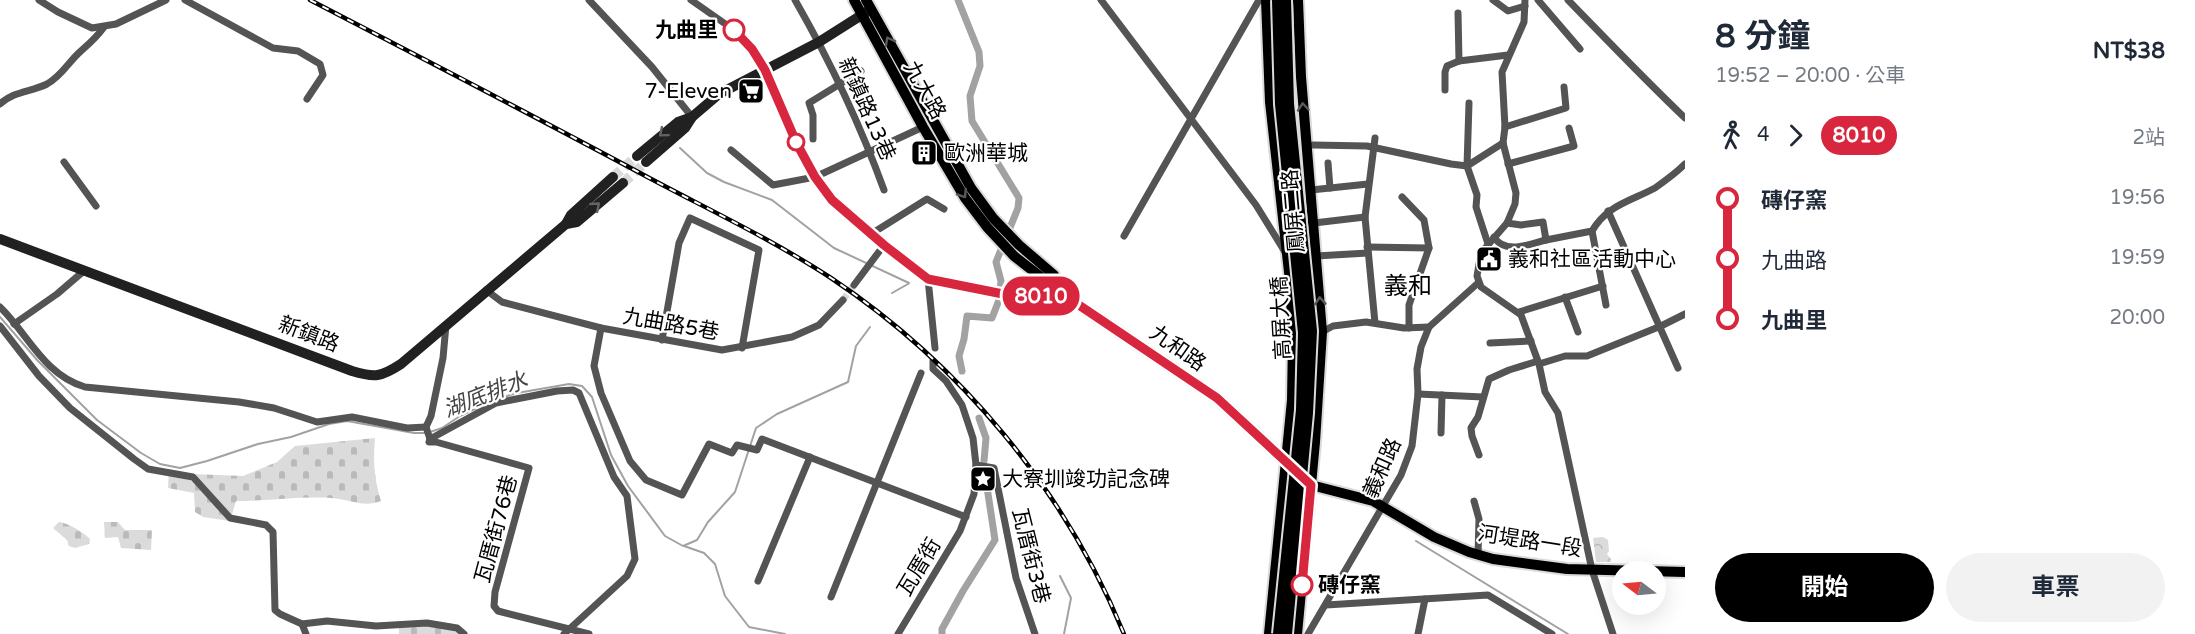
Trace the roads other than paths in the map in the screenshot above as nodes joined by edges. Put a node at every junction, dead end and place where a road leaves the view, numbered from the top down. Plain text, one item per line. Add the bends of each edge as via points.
1 (39, 0) edge
2 (166, 0) edge
3 (185, 0) edge
4 (589, 0) edge
5 (691, 0) edge
6 (795, 0) edge
7 (854, 0) edge
8 (1101, 0) edge
9 (1259, 0) edge
10 (1266, 0) edge
11 (1277, 0) edge
12 (1286, 0) edge
13 (1298, 0) edge
14 (1493, 0) edge
15 (1538, 0) edge
16 (1568, 0) edge
17 (1525, 3) edge
18 (866, 8) edge
19 (1458, 13) dead end
20 (104, 27) junction
21 (819, 42) junction
22 (1580, 49) dead end
23 (1508, 55) junction
24 (1459, 62) junction
25 (765, 70) junction
26 (861, 71) dead end
27 (840, 84) junction
28 (1564, 87) dead end
29 (1445, 90) dead end
30 (307, 99) dead end
31 (1469, 103) dead end
32 (0, 104) edge
33 (693, 117) junction
34 (1685, 118) edge
35 (1192, 119) junction
36 (1505, 127) junction
37 (923, 128) junction
38 (1569, 128) dead end
39 (1375, 138) dead end
40 (813, 139) dead end
41 (1503, 143) junction
42 (1313, 145) dead end
43 (1373, 148) junction
44 (731, 150) dead end
45 (870, 152) junction
46 (642, 159) tunnel mouth
47 (64, 162) dead end
48 (1328, 163) dead end
49 (1508, 164) junction
50 (1685, 164) edge
51 (1467, 166) junction
52 (815, 177) junction
53 (618, 180) tunnel mouth
54 (1368, 184) junction
55 (1330, 188) junction
56 (884, 190) dead end
57 (1311, 190) junction
58 (1402, 197) dead end
59 (96, 206) dead end
60 (944, 209) dead end
61 (1608, 212) junction
62 (1365, 217) junction
63 (990, 222) junction
64 (1314, 223) junction
65 (1507, 223) junction
66 (1592, 231) junction
67 (871, 234) junction
68 (1124, 236) dead end
69 (1494, 237) junction
70 (0, 238) edge
71 (1546, 240) junction
72 (1488, 243) junction
73 (884, 245) junction
74 (1429, 248) junction
75 (1367, 250) junction
76 (1316, 256) junction
77 (1287, 257) junction
78 (85, 270) junction
79 (928, 279) junction
80 (1478, 283) junction
81 (854, 285) tunnel mouth
82 (1603, 286) junction
83 (969, 287) joint
84 (486, 290) junction
85 (1064, 295) junction
86 (1565, 297) junction
87 (843, 300) tunnel mouth
88 (1606, 305) dead end
89 (0, 307) edge
90 (1519, 312) junction
91 (1685, 314) edge
92 (1375, 323) junction
93 (14, 324) junction
94 (446, 325) junction
95 (0, 326) edge
96 (1661, 326) junction
97 (1429, 327) junction
98 (601, 328) junction
99 (1409, 328) junction
100 (1322, 332) junction
101 (1578, 332) dead end
102 (1293, 338) junction
103 (662, 340) junction
104 (1531, 341) junction
105 (1490, 343) dead end
106 (742, 348) junction
107 (935, 348) dead end
108 (933, 361) dead end
109 (1538, 363) junction
110 (1678, 368) dead end
111 (921, 374) dead end
112 (1418, 394) junction
113 (1442, 395) junction
114 (1483, 397) junction
115 (426, 427) junction
116 (1441, 434) dead end
117 (430, 439) junction
118 (1479, 455) dead end
119 (810, 457) junction
120 (1285, 461) junction
121 (976, 465) junction
122 (877, 482) junction
123 (1311, 485) junction
124 (1474, 501) dead end
125 (1383, 508) junction
126 (966, 517) junction
127 (1478, 555) junction
128 (1592, 570) junction
129 (1685, 572) edge
130 (758, 581) dead end
131 (831, 597) dead end
132 (1425, 599) junction
133 (1326, 604) junction
134 (303, 624) junction
135 (571, 628) junction
136 (306, 634) edge
137 (464, 634) edge
138 (564, 634) edge
139 (589, 634) edge
140 (898, 634) edge
141 (1035, 634) edge
142 (1269, 634) edge
143 (1278, 634) edge
144 (1287, 634) edge
145 (1297, 634) edge
146 (1308, 634) edge
147 (1418, 634) edge
148 (1552, 634) edge
149 (1613, 634) edge

1 - 20 street via 92,28
2 - 20 street
3 - 30 street via 273,48 298,51 320,64 323,75
4 - 33 street
5 - 25 street via 734,30
6 - 21 street, 新鎮路13巷
7 - 18 main road, 九大路
8 - 35 street, 鳳屏二路
9 - 35 street
10 - 77 main road, 鳳屏二路 via 1270,102
11 - 143 main road, 高屏大橋, bridge via 1280,104 1304,333
12 - 144 main road, 高屏大橋, bridge via 1289,104 1312,331
57 -> 13 main road, 鳳屏二路 via 1300,77
14 - 17 street via 1508,11
15 - 22 street
16 - 34 street
17 - 23 street via 1522,29
18 - 21 street
18 - 37 main road, 九大路
63 -> 18 main road, 九大路
19 - 24 street
20 - 32 street via 59,76 43,86 16,93
21 - 25 street
21 - 27 street, 新鎮路13巷
23 - 24 street
23 - 36 street via 1503,72
24 - 29 street via 1445,69
25 - 33 street via 719,94
25 - 52 street
26 - 27 street
27 - 40 street via 808,103 813,115
27 - 45 street, 新鎮路13巷
28 - 36 street via 1566,108
31 - 51 street
33 - 46 street via 678,122
35 - 68 street
35 - 77 street, 鳳屏二路 via 1256,205
36 - 41 street
37 - 45 street
37 -> 63 main road, 九大路 via 965,198
38 - 49 street via 1574,146
39 - 43 street
41 - 49 street
41 - 51 street
42 - 43 street
43 - 51 street
43 - 54 street
44 - 52 street via 773,185
45 - 52 street
45 - 56 street, 新鎮路13巷
47 - 59 street
48 - 55 street
49 - 65 street via 1516,193
50 - 61 street via 1656,187
51 - 72 street
52 - 67 street via 832,200
53 - 84 street, 新鎮路 via 577,222 566,224
54 - 55 street
54 - 62 street
55 - 57 street
57 - 64 main road, 鳳屏二路
58 - 74 street via 1424,220
60 - 67 street via 927,200
61 - 66 street
61 - 96 street
62 - 64 street
62 - 75 street
63 - 85 main road, 九和路 via 1014,256
63 - 85 main road via 1054,275
64 - 76 main road, 鳳屏二路
65 - 69 street
65 - 71 street via 1543,222
66 - 71 street
66 - 82 street
67 - 73 street
69 - 71 street via 1503,246 1513,247
69 - 72 street
70 - 78 street, 新鎮路
72 - 80 street via 1478,261
73 - 79 street
73 - 81 street
74 - 75 street
74 - 99 street via 1409,305
75 - 76 street
75 - 92 street
100 -> 76 main road, 鳳屏二路
77 - 102 main road, 鳳屏二路
78 - 93 street
78 - 94 street, 新鎮路 via 369,376 385,374 401,364
79 - 83 street
79 - 107 street
80 - 90 street
80 - 97 street, 義和路
82 - 86 street
82 - 88 street
83 - 85 street via 1008,295
84 - 94 street, 新鎮路
84 - 98 street, 九曲路5巷 via 502,302
85 - 120 main road, 九和路 via 1217,398
86 - 90 street
86 - 101 street
87 - 106 street, 九曲路5巷 via 819,325 792,337
89 - 93 street
90 - 104 street
91 - 96 street
92 - 99 street
92 - 100 street via 1333,326
93 - 115 street via 64,378 84,387 239,402 317,422 352,417 407,428
94 - 115 street via 443,358
95 - 134 street via 70,408 134,459 148,469 193,477 230,518 266,525 273,532 275,610
96 - 109 street via 1587,356 1565,356
96 - 110 street
97 - 99 street
97 - 112 street, 義和路 via 1419,353
98 - 103 street, 九曲路5巷
98 - 119 street, 瓦厝街 via 594,366 601,393 630,461 646,480 682,495 710,444 732,453 737,445 758,450 762,438
100 - 102 street
100 - 123 main road, 鳳屏二路
102 - 120 main road, 鳳屏二路 via 1292,400
103 - 106 street, 九曲路5巷 via 709,350
103 - 106 street via 680,243 690,218 759,250
104 - 105 street
104 - 109 street
108 - 121 street, 瓦厝街 via 933,369 962,405 973,438
109 - 114 street via 1489,379
109 - 128 street via 1545,392 1558,413
111 - 122 street
112 - 113 street
112 - 125 street, 義和路 via 1412,446
113 - 114 street
113 - 116 street
114 - 118 street via 1472,428
115 - 117 street
117 - 135 street, 瓦厝街76巷 via 429,442 529,468 495,592 495,606 498,611
117 - 135 street via 496,403 557,391 579,393 614,477 627,496 635,559 627,576
119 - 122 street, 瓦厝街
119 - 130 street
120 - 123 main road, 九和路
120 - 142 main road, 鳳屏二路
121 - 126 street, 瓦厝街 via 974,494
121 - 141 street, 瓦厝街3巷 via 994,468 1016,578
122 - 126 street, 瓦厝街
122 - 131 street
123 - 125 main road, 河堤路一段 via 1373,501
123 - 145 main road, 鳳屏二路
124 - 127 street via 1479,519
125 - 127 main road, 河堤路一段 via 1434,537
125 - 133 street, 義和路
126 - 140 street, 瓦厝街
127 - 128 main road, 河堤路一段 via 1546,567
128 - 129 main road, 河堤路一段
128 - 149 street
132 - 133 street
132 - 147 street
132 - 148 street via 1488,595
133 - 146 street, 義和路
134 - 136 street
134 - 137 street via 428,623 458,628
135 - 138 street
135 - 139 street, 瓦厝街76巷

